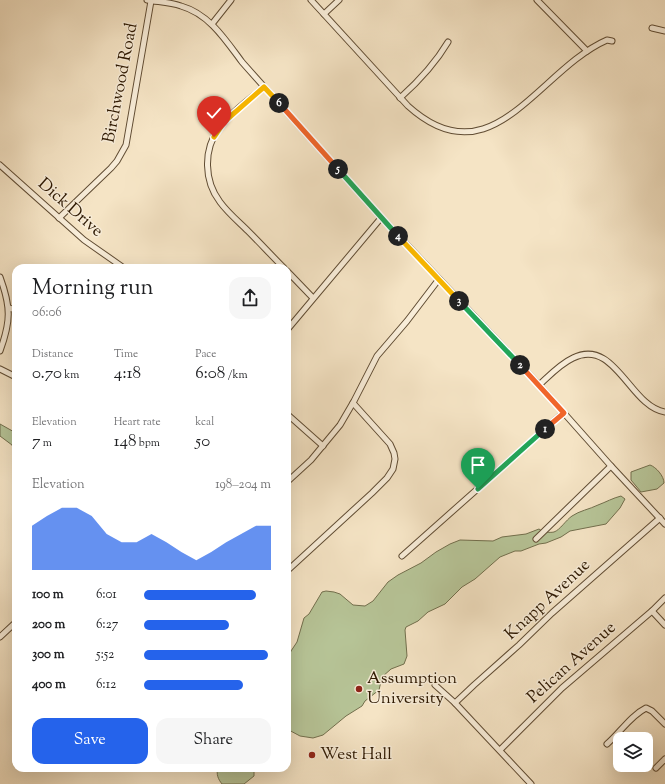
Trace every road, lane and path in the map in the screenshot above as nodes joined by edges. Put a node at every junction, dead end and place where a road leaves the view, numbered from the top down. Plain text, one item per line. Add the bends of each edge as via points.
1 (149, 0) edge
2 (231, 0) edge
3 (311, 0) edge
4 (339, 0) edge
5 (537, 0) edge
6 (324, 14) junction
7 (212, 24) junction
8 (652, 28) dead end
9 (665, 31) edge
10 (612, 41) dead end
11 (448, 42) dead end
12 (587, 50) junction
13 (264, 87) junction
14 (400, 98) junction
15 (0, 165) edge
16 (59, 218) junction
17 (381, 218) junction
18 (118, 264) edge
19 (280, 264) edge
20 (291, 275) edge
21 (0, 277) edge
22 (439, 279) junction
23 (313, 298) junction
24 (9, 308) junction
25 (12, 309) edge
26 (291, 325) edge
27 (0, 351) edge
28 (0, 369) edge
29 (12, 375) edge
30 (539, 385) junction
31 (353, 403) junction
32 (665, 412) edge
33 (564, 413) junction
34 (291, 418) edge
35 (323, 446) junction
36 (611, 466) junction
37 (291, 478) edge
38 (660, 518) junction
39 (665, 524) edge
40 (536, 539) dead end
41 (402, 556) dead end
42 (291, 567) edge
43 (665, 598) edge
44 (652, 611) junction
45 (665, 625) edge
46 (12, 626) edge
47 (0, 637) edge
48 (435, 684) dead end
49 (455, 703) junction
50 (665, 724) edge
51 (607, 744) dead end
52 (500, 750) junction
53 (665, 759) edge
54 (656, 768) dead end
55 (531, 784) edge

1 - 7 street via 190,9
1 - 16 street, Birchwood Road via 126,145 111,168
2 - 7 street
3 - 6 street
4 - 6 street
5 - 12 street
6 - 14 street
7 - 13 street
8 - 9 street
10 - 12 street via 607,40
11 - 14 street via 425,75
12 - 14 street via 506,120 488,129 454,132 435,126 416,114
13 - 17 street
13 - 19 street via 218,129 208,153 208,171 212,188 221,203
15 - 16 street, Dick Drive
16 - 18 street, Dick Drive
17 - 22 street
17 - 23 street
20 - 23 street
21 - 24 street
22 - 30 street
22 - 31 street via 377,356
23 - 26 street
24 - 25 street
24 - 27 street
28 - 29 street
30 - 32 street via 566,361 577,356 592,355 602,358 614,367 653,408
30 - 33 street
31 - 35 street
31 - 42 street via 390,444 395,458 393,469 388,478
33 - 36 street
33 - 41 street
34 - 35 street
35 - 37 street
36 - 38 street
36 - 40 street
38 - 39 street
38 - 49 street, Knapp Avenue
43 - 44 street, Pelican Avenue
44 - 45 street
44 - 52 street, Pelican Avenue via 562,688
46 - 47 street
48 - 49 street
49 - 52 street
50 - 51 street via 646,708
52 - 55 street
53 - 54 street

